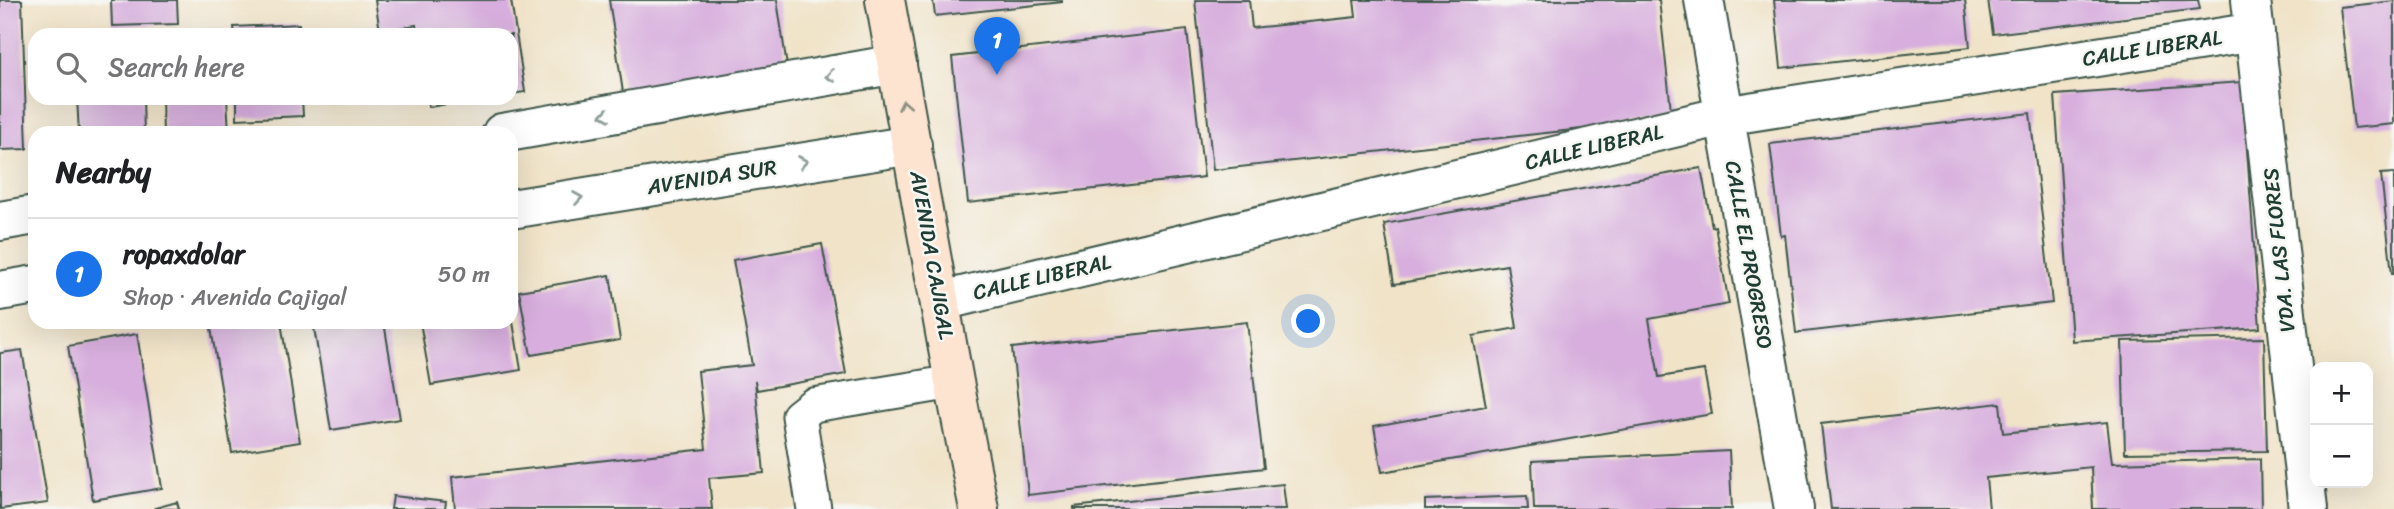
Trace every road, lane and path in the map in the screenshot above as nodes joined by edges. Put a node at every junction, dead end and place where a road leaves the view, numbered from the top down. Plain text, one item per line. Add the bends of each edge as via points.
1 (885, 0) edge
2 (1704, 0) edge
3 (2253, 16) edge
4 (897, 64) junction
5 (1724, 116) junction
6 (518, 130) edge
7 (912, 145) junction
8 (518, 208) edge
9 (28, 216) edge
10 (0, 221) edge
11 (28, 286) edge
12 (0, 291) edge
13 (941, 302) junction
14 (954, 382) junction
15 (964, 430) junction
16 (814, 509) edge
17 (970, 509) edge
18 (979, 509) edge
19 (1794, 509) edge
20 (2308, 509) edge

1 - 4 main road, AVENIDA CAJIGAL
2 - 5 street, CALLE EL PROGRESO
3 - 5 street, CALLE LIBERAL
3 - 20 street, VDA. LAS FLORES
4 -> 6 street
7 -> 4 main road, AVENIDA CAJIGAL
5 - 13 street, CALLE LIBERAL
5 - 19 street, CALLE EL PROGRESO
8 -> 7 street, AVENIDA SUR
7 - 13 main road, AVENIDA CAJIGAL
9 - 10 street
11 - 12 street
13 - 14 main road, AVENIDA CAJIGAL
14 - 15 main road, AVENIDA CAJIGAL
14 - 16 lane via 813,405 799,416
15 - 17 main road
15 - 18 main road, AVENIDA CAJIGAL

